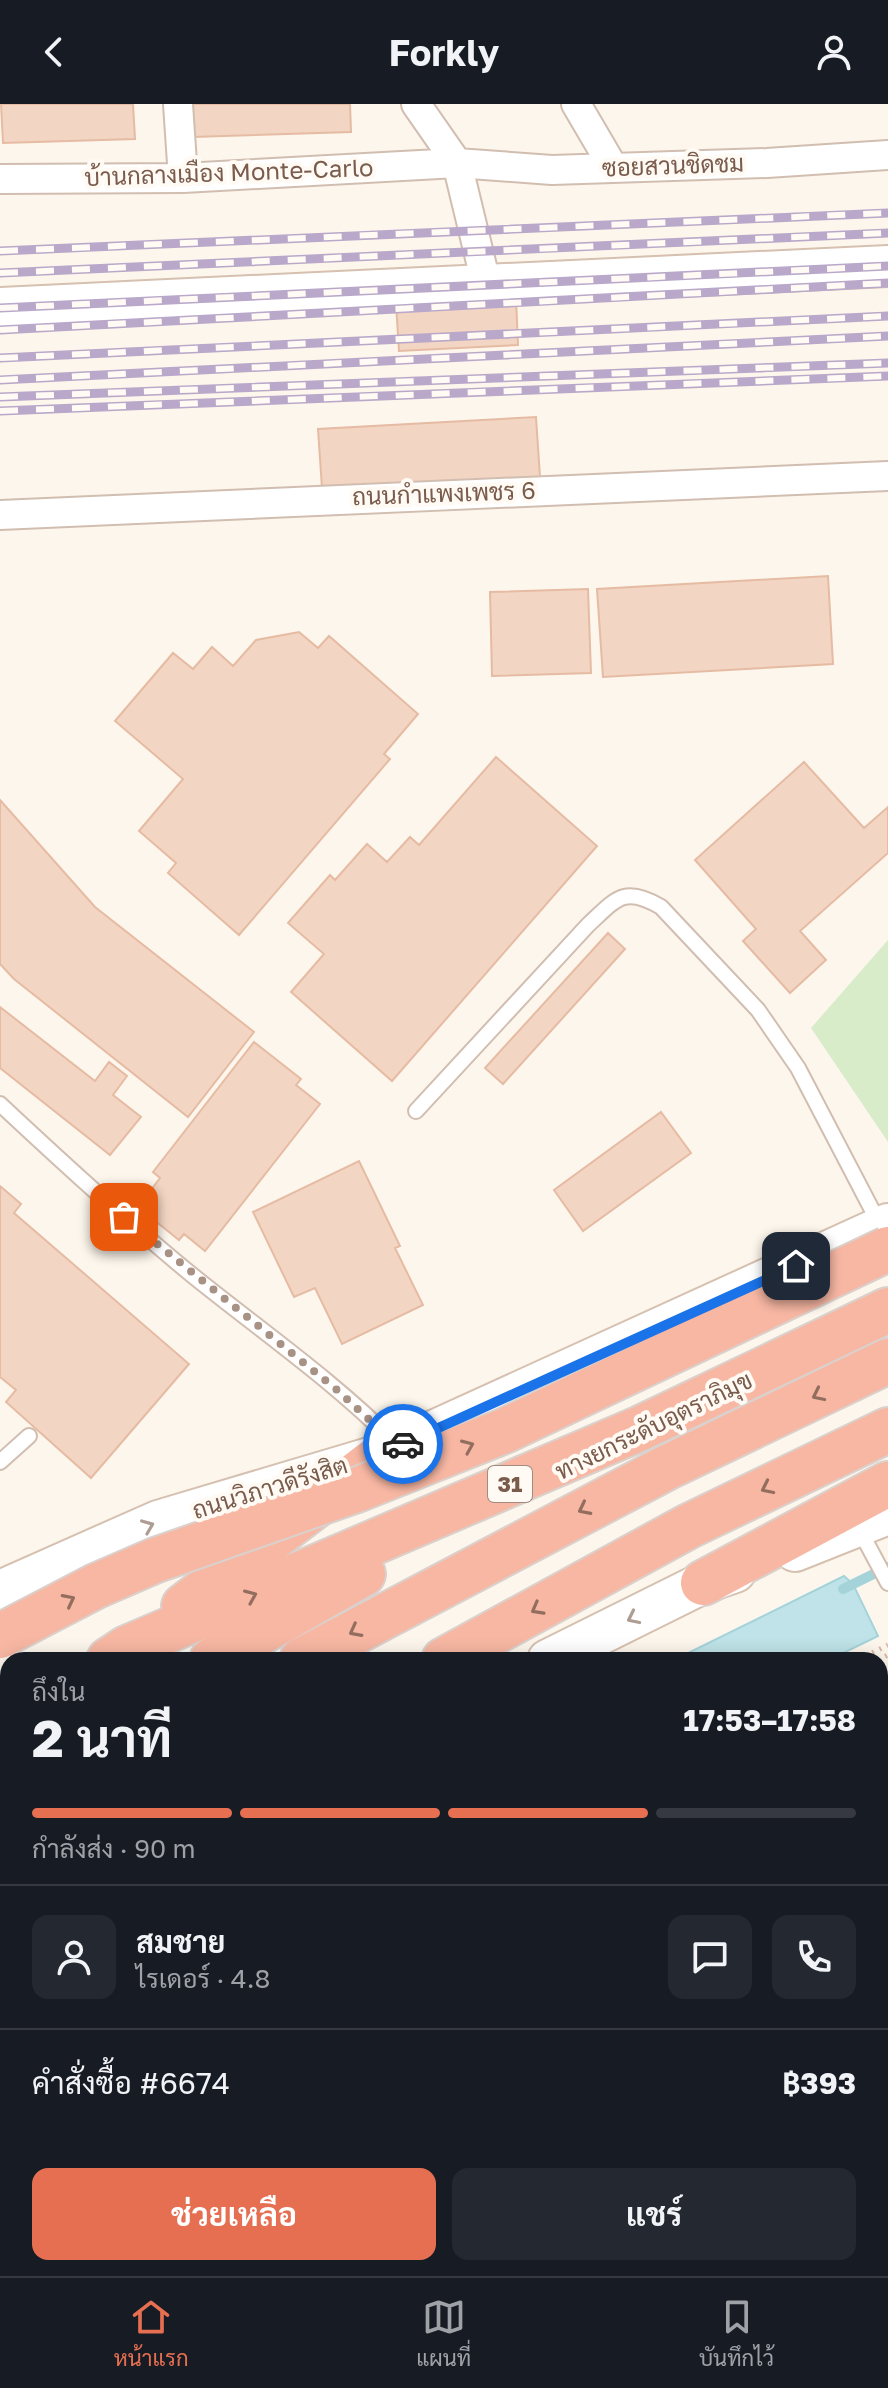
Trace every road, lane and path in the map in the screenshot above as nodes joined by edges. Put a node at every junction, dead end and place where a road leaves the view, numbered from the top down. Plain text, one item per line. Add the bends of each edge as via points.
1 (178, 104) edge
2 (416, 104) edge
3 (576, 104) edge
4 (888, 155) edge
5 (457, 163) junction
6 (613, 167) junction
7 (183, 178) junction
8 (0, 179) edge
9 (881, 267) edge
10 (486, 283) junction
11 (0, 308) edge
12 (888, 476) edge
13 (0, 515) edge
14 (0, 1104) edge
15 (416, 1111) dead end
16 (886, 1233) edge
17 (888, 1312) edge
18 (888, 1361) edge
19 (888, 1430) edge
20 (29, 1436) dead end
21 (388, 1444) junction
22 (0, 1462) edge
23 (888, 1484) edge
24 (873, 1520) edge
25 (703, 1583) junction
26 (888, 1583) edge
27 (0, 1591) edge
28 (0, 1636) edge
29 (121, 1652) edge
30 (123, 1652) edge
31 (226, 1652) edge
32 (317, 1652) edge
33 (459, 1652) edge
34 (564, 1652) edge

1 - 7 street
2 - 5 street
3 - 6 street
4 - 6 street, ซอยสวนชิดชม
5 - 6 street, ซอยสวนชิดชม via 552,170
5 - 7 street, บ้านกลางเมือง Monte-Carlo
5 - 10 street
7 - 8 street, บ้านกลางเมือง Monte-Carlo
9 - 10 main road
10 - 11 main road
12 - 13 street, ถนนกำแพงเพชร 6
14 - 21 lane via 189,1273 336,1389
15 - 16 lane via 588,925 617,899 643,896 661,907 758,1010 798,1068
16 - 21 main road, ถนนวิภาวดีรังสิต / 31
28 -> 16 highway, bridge via 156,1560 504,1431
30 -> 17 highway, 31 via 641,1428
17 - 31 highway, ทางยกระดับอุตราภิมุข / 31 via 479,1512
18 -> 32 highway, ทางยกระดับอุตราภิมุข / 31 via 612,1495
19 -> 33 highway via 689,1526
20 - 22 lane
27 -> 21 main road, ถนนวิภาวดีรังสิต via 158,1521
21 - 29 highway, 31
23 - 25 highway
24 - 25 main road
24 - 26 lane via 878,1565
25 -> 34 main road

